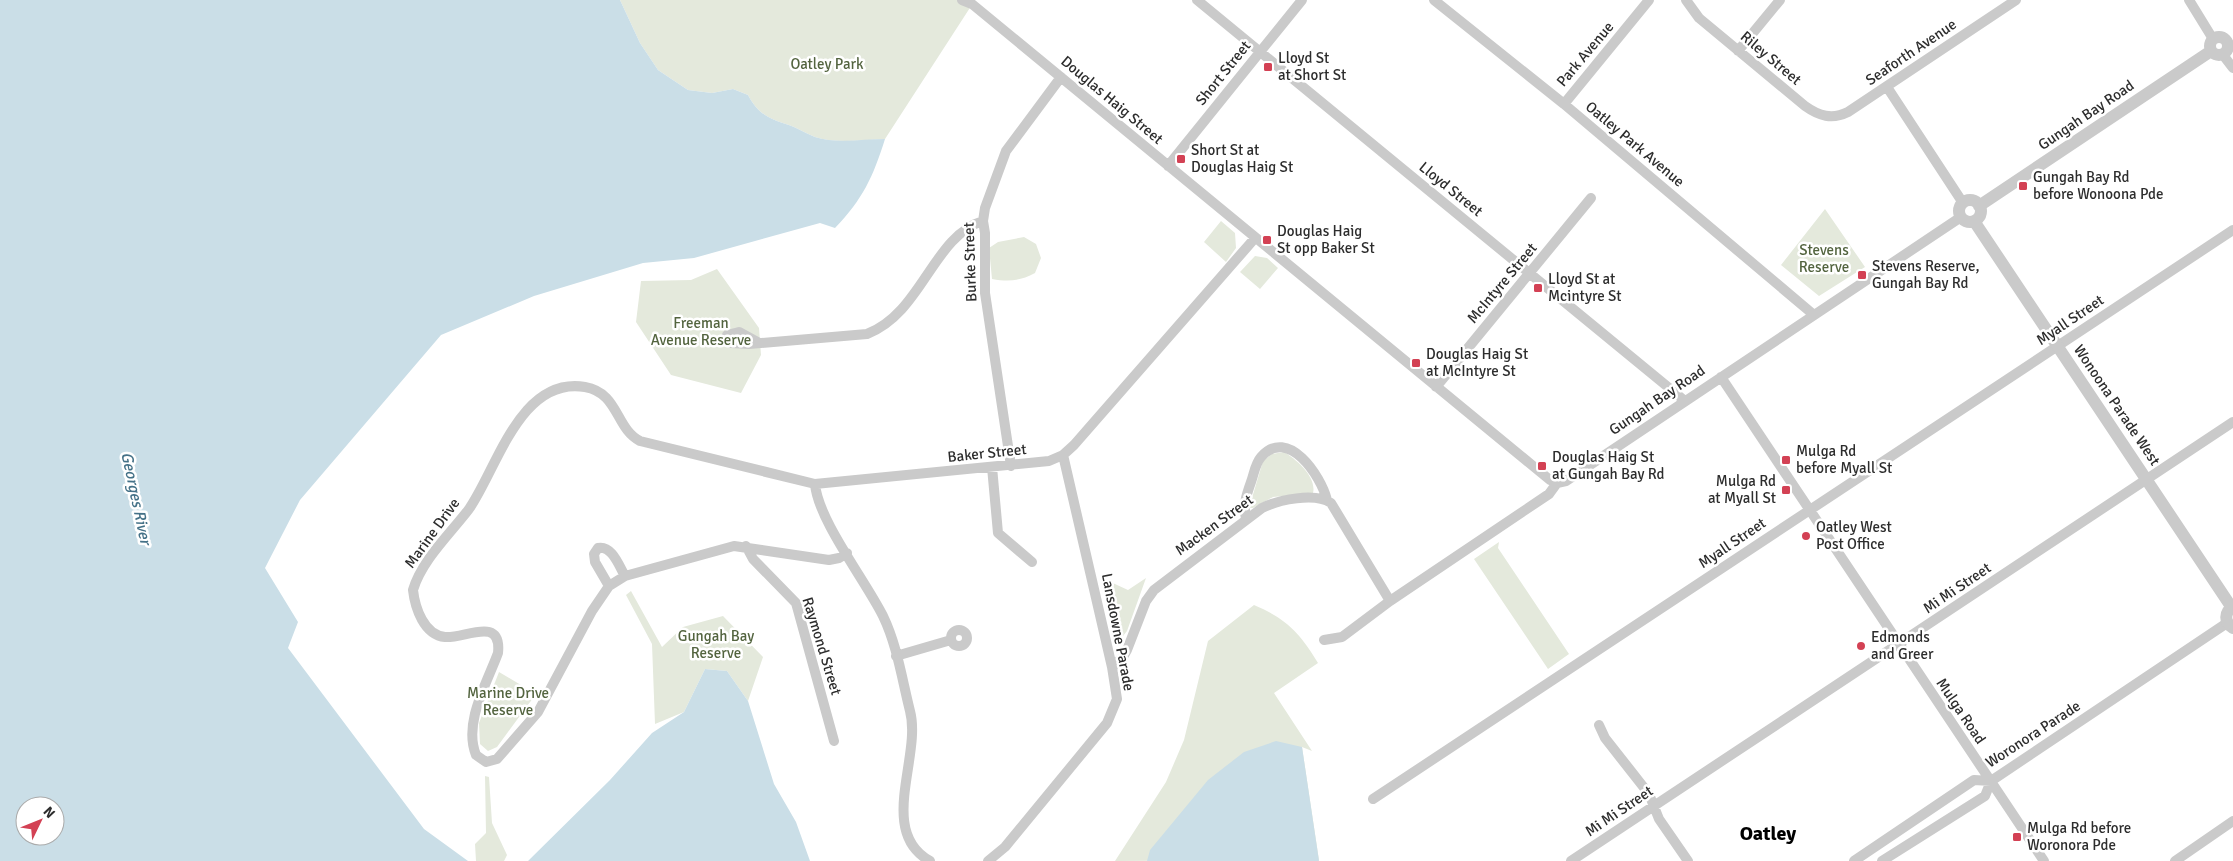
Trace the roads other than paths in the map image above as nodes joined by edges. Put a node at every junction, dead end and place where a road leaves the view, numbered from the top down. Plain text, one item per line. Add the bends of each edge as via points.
1 (962, 0) edge
2 (1197, 0) edge
3 (1302, 0) edge
4 (1434, 0) edge
5 (1649, 0) edge
6 (1686, 0) edge
7 (1780, 0) edge
8 (2016, 0) edge
9 (2190, 0) edge
10 (2230, 39) edge
11 (2216, 48) junction
12 (1738, 51) junction
13 (1259, 52) junction
14 (2233, 68) edge
15 (1061, 78) junction
16 (1887, 86) junction
17 (1564, 104) junction
18 (1848, 112) joint
19 (1168, 166) junction
20 (1591, 198) dead end
21 (1963, 203) junction
22 (1979, 206) junction
23 (1961, 217) junction
24 (983, 221) junction
25 (1974, 222) junction
26 (2233, 230) edge
27 (1255, 238) junction
28 (1530, 273) junction
29 (1814, 316) junction
30 (759, 343) dead end
31 (2059, 346) junction
32 (1721, 377) junction
33 (1436, 387) junction
34 (1685, 401) junction
35 (2233, 422) edge
36 (630, 434) joint
37 (1063, 455) junction
38 (1011, 466) junction
39 (992, 467) junction
40 (2147, 479) junction
41 (1557, 483) junction
42 (815, 484) junction
43 (1327, 500) junction
44 (1810, 510) junction
45 (1246, 520) junction
46 (746, 546) junction
47 (847, 553) junction
48 (1032, 562) dead end
49 (625, 576) junction
50 (610, 586) junction
51 (1390, 601) junction
52 (2232, 607) edge
53 (2230, 626) edge
54 (951, 640) dead end
55 (1324, 640) dead end
56 (1899, 645) junction
57 (896, 656) junction
58 (1112, 666) junction
59 (1599, 725) dead end
60 (834, 741) dead end
61 (1991, 781) junction
62 (1373, 800) dead end
63 (1654, 806) junction
64 (1924, 814) junction
65 (2233, 822) edge
66 (1932, 828) junction
67 (930, 861) edge
68 (988, 861) edge
69 (1571, 861) edge
70 (1688, 861) edge
71 (1854, 861) edge
72 (1882, 861) edge
73 (2044, 861) edge
74 (2175, 861) edge

1 - 15 street, Douglas Haig Street via 972,4
2 - 13 street, Lloyd Street
3 - 13 street, Short Street
4 - 17 street, Oatley Park Avenue
5 - 17 street, Park Avenue
6 - 12 street, Riley Street via 1699,18
7 - 12 street
8 - 16 street, Seaforth Avenue
9 - 11 street
10 - 11 street via 2222,37
11 - 14 street
11 - 22 street, Gungah Bay Road
12 - 18 street, Riley Street via 1812,111 1832,117
13 - 19 street, Short Street
13 - 28 street, Lloyd Street
15 - 19 street, Douglas Haig Street
15 - 24 street, Burke Street via 1006,151
16 - 18 street, Seaforth Avenue
16 - 21 street
17 - 29 street, Oatley Park Avenue
19 - 27 street, Douglas Haig Street
20 - 28 street, McIntyre Street
21 - 22 street via 1970,200
21 - 23 street via 1959,208
22 - 25 street via 1980,215
23 - 25 street
23 - 29 street, Gungah Bay Road
24 - 30 street via 971,225 957,236 903,310 880,329 867,334
24 - 38 street, Burke Street via 984,288
25 - 31 street, Wonoona Parade West
26 - 31 street, Myall Street
27 - 33 street, Douglas Haig Street
27 - 37 street, Baker Street
28 - 33 street, McIntyre Street
28 - 34 street, Lloyd Street
29 - 32 street, Gungah Bay Road
31 - 40 street, Wonoona Parade West
31 - 44 street, Myall Street
32 - 34 street, Gungah Bay Road
32 - 44 street, Mulga Road
33 - 41 street, Douglas Haig Street
34 - 41 street, Gungah Bay Road via 1566,481
35 - 40 street, Mi Mi Street
36 - 42 street, Baker Street via 640,441
36 - 50 street, Marine Drive via 610,401 594,390 568,387 540,399 510,432 477,497 421,571 415,584 414,597 425,626 432,633 446,637 486,630 498,642 498,653 473,725 474,751 481,760 490,762 497,759 538,712 582,628
37 - 38 street, Baker Street via 1049,461
37 - 58 street, Lansdowne Parade
38 - 39 street, Baker Street
39 - 42 street, Baker Street
39 - 48 street via 998,533
40 - 52 street, Wonoona Parade West
40 - 56 street, Mi Mi Street
41 - 51 street, Gungah Bay Road via 1549,494
42 - 47 street via 821,509
43 - 45 street, Macken Street via 1282,500 1262,508
43 - 45 street via 1322,486 1300,456 1277,448 1258,461 1243,505
43 - 51 street via 1335,507
44 - 56 street, Mulga Road
44 - 62 street, Myall Street
45 - 58 street, Macken Street via 1154,590 1146,601 1127,650
46 - 47 street, Marine Drive via 829,560
46 - 49 street, Marine Drive via 726,547
46 - 60 street, Raymond Street via 753,559 796,602
47 - 57 street via 886,623
49 - 50 street, Marine Drive
49 - 50 street via 609,550 598,548 594,560
51 - 55 street, Gungah Bay Road via 1342,637
52 - 53 street via 2226,613
53 - 61 street, Woronora Parade
54 - 57 street
56 - 61 street, Mulga Road
56 - 63 street, Mi Mi Street
57 - 67 street via 912,722 904,821 913,846
58 - 68 street, Lansdowne Parade via 1117,699 1107,723 1005,847
59 - 63 street via 1605,738 1649,794
61 - 64 street, Woronora Parade via 1974,780
61 - 66 street via 1985,796
61 - 73 street, Mulga Road
63 - 69 street, Mi Mi Street
63 - 70 street via 1658,819
64 - 66 street
64 - 71 street, Woronora Parade
65 - 74 street
66 - 72 street

